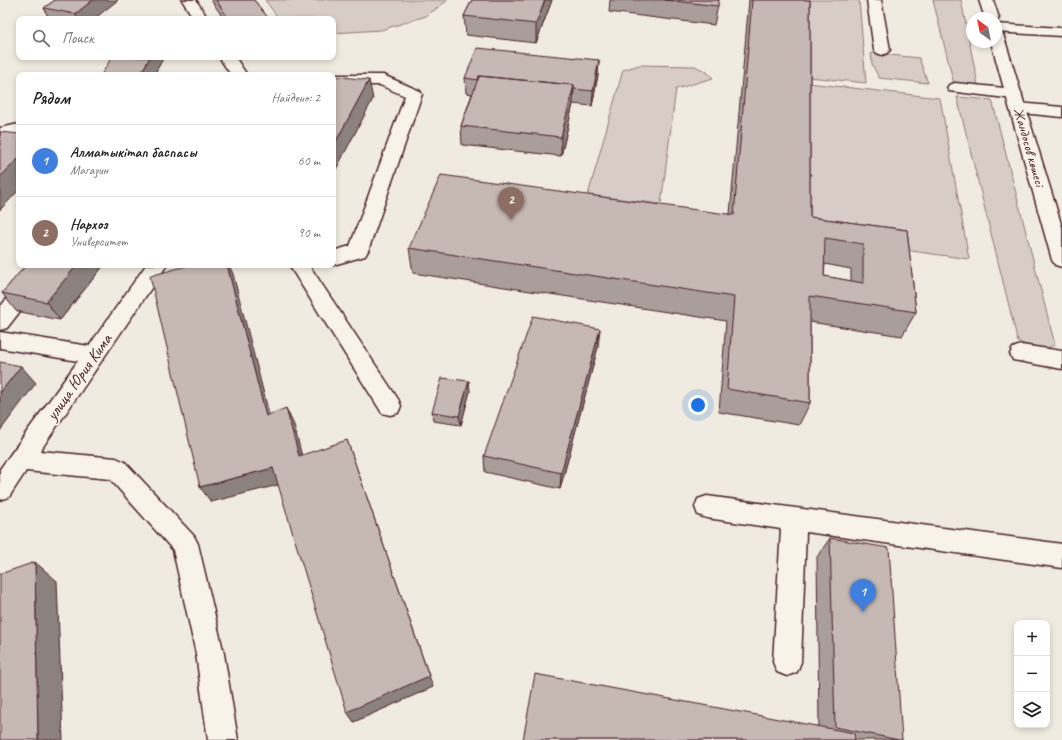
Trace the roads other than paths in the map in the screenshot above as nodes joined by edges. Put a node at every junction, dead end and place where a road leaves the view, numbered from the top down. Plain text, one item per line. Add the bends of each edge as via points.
1 (189, 0) edge
2 (874, 0) edge
3 (986, 0) edge
4 (990, 12) edge
5 (200, 16) edge
6 (1002, 28) edge
7 (1062, 32) edge
8 (1000, 48) edge
9 (882, 50) dead end
10 (229, 60) edge
11 (237, 72) edge
12 (336, 80) edge
13 (955, 88) dead end
14 (1016, 101) junction
15 (1062, 112) edge
16 (16, 130) edge
17 (0, 133) edge
18 (336, 257) edge
19 (1062, 260) edge
20 (44, 268) edge
21 (155, 268) edge
22 (301, 268) edge
23 (0, 322) edge
24 (0, 340) edge
25 (1021, 354) dead end
26 (94, 355) junction
27 (1062, 360) edge
28 (390, 406) dead end
29 (21, 460) junction
30 (0, 489) edge
31 (707, 507) dead end
32 (794, 519) junction
33 (1062, 556) edge
34 (787, 662) dead end
35 (223, 740) edge

1 - 5 main road
2 - 9 main road
3 - 4 main road
6 - 7 main road
8 - 14 main road, Жандосов көшесі
10 - 11 main road
12 - 18 main road via 383,80 414,94 358,250
13 - 14 main road
14 - 15 main road
14 - 19 main road, Жандосов көшесі
16 - 17 main road
20 - 23 main road
21 - 26 main road, улица Юрия Кима
22 - 28 main road
24 - 26 main road
25 - 27 main road
26 - 29 main road, улица Юрия Кима
29 - 30 main road, улица Юрия Кима
29 - 35 main road via 116,469 185,544 210,654
31 - 32 main road
32 - 33 main road
32 - 34 main road

